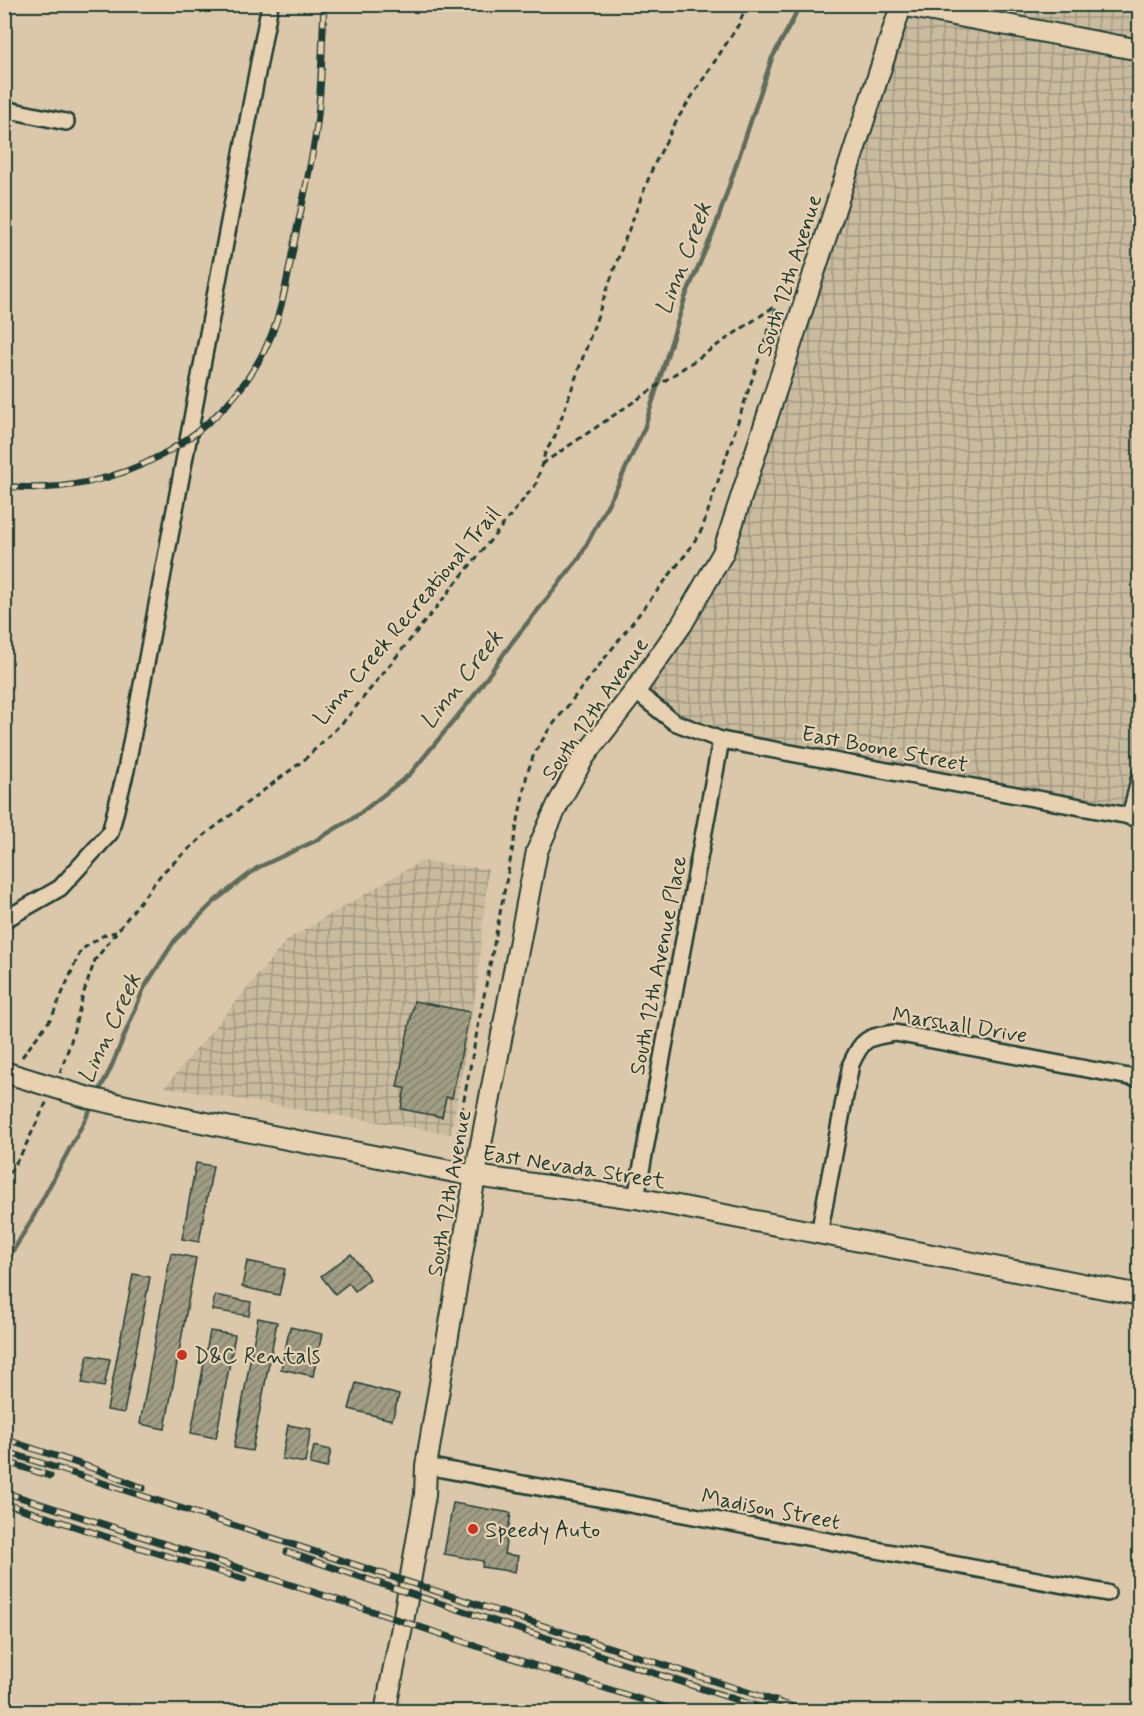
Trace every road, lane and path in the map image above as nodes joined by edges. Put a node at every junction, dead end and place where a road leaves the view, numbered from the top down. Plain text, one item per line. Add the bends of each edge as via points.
1 (270, 4) edge
2 (747, 4) edge
3 (898, 5) edge
4 (924, 7) edge
5 (1140, 50) edge
6 (4, 109) edge
7 (66, 122) dead end
8 (777, 305) dead end
9 (542, 464) junction
10 (635, 691) junction
11 (721, 740) junction
12 (1140, 776) edge
13 (1135, 818) edge
14 (4, 920) edge
15 (116, 932) junction
16 (22, 1057) dead end
17 (4, 1072) edge
18 (1140, 1079) edge
19 (58, 1080) dead end
20 (48, 1098) dead end
21 (475, 1176) junction
22 (4, 1182) edge
23 (636, 1198) junction
24 (819, 1234) junction
25 (1140, 1295) edge
26 (426, 1466) junction
27 (1107, 1593) dead end
28 (375, 1712) edge
29 (385, 1712) edge

1 - 14 street via 126,770 110,833 60,888
2 - 9 path, Linn Creek Recreational Trail via 739,24 678,118 653,167
3 - 4 main road
3 - 10 main road, South 12th Avenue via 723,554 682,624
4 - 5 main road
6 - 7 street
8 - 9 path
9 - 15 path, Linn Creek Recreational Trail via 536,484 346,719 304,760 207,833 163,872
10 - 11 street, East Boone Street via 674,722
10 - 21 main road, South 12th Avenue via 584,757 537,851
11 - 13 street, East Boone Street
11 - 23 street, South 12th Avenue Place
12 - 13 street
15 - 16 path via 104,934 81,950 52,1017
15 - 19 path, Linn Creek Recreational Trail via 95,960
17 - 21 main road, East Nevada Street, bridge via 89,1098
18 - 24 street, Marshall Drive via 895,1033 876,1035 860,1045 851,1064
20 - 22 path
21 - 23 main road, East Nevada Street
21 - 26 main road, South 12th Avenue
23 - 24 main road, East Nevada Street
24 - 25 main road, East Nevada Street
26 - 27 street, Madison Street
26 - 28 main road, South 12th Avenue via 414,1498 397,1578
26 - 29 main road, South 12th Avenue via 425,1495 404,1622

